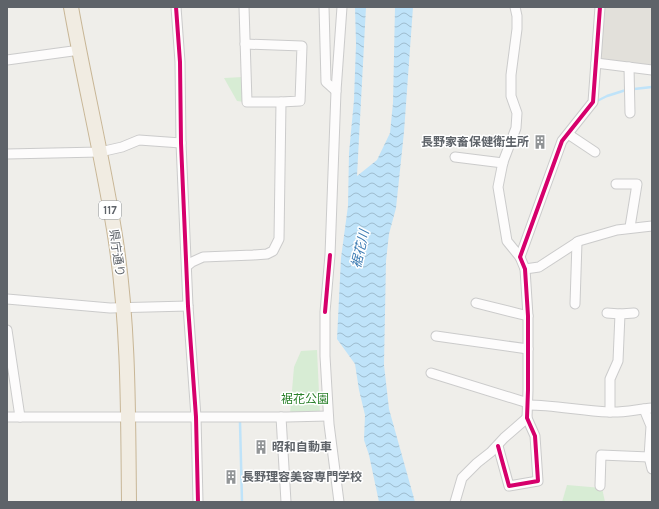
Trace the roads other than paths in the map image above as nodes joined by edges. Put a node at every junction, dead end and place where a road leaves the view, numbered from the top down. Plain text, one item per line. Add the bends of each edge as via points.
1 (71, 7) edge
2 (176, 7) edge
3 (244, 7) edge
4 (324, 7) edge
5 (342, 7) edge
6 (515, 7) edge
7 (600, 7) edge
8 (244, 44) junction
9 (80, 50) junction
10 (7, 60) edge
11 (596, 63) junction
12 (629, 67) junction
13 (652, 70) edge
14 (336, 91) junction
15 (281, 102) junction
16 (630, 113) dead end
17 (568, 134) junction
18 (181, 143) junction
19 (100, 152) junction
20 (595, 152) dead end
21 (7, 154) edge
22 (460, 155) dead end
23 (503, 163) junction
24 (616, 184) dead end
25 (652, 226) edge
26 (630, 227) junction
27 (578, 242) junction
28 (520, 257) junction
29 (186, 266) junction
30 (525, 269) junction
31 (7, 298) edge
32 (476, 302) dead end
33 (575, 304) dead end
34 (188, 306) junction
35 (124, 308) junction
36 (607, 313) dead end
37 (634, 313) dead end
38 (620, 314) junction
39 (528, 316) junction
40 (7, 330) edge
41 (436, 336) dead end
42 (528, 349) junction
43 (431, 373) dead end
44 (528, 404) junction
45 (648, 408) edge
46 (610, 412) junction
47 (20, 416) junction
48 (128, 416) junction
49 (328, 416) junction
50 (7, 417) edge
51 (196, 417) junction
52 (281, 417) junction
53 (527, 418) junction
54 (498, 446) junction
55 (651, 451) edge
56 (652, 469) edge
57 (600, 486) dead end
58 (129, 502) edge
59 (198, 502) edge
60 (286, 502) edge
61 (339, 502) edge
62 (455, 502) edge

1 - 9 highway, 県庁通り / 117
2 - 18 street
3 - 8 street
4 - 14 street via 326,82
5 - 14 street
6 - 23 street via 517,29 511,96 517,113 514,133
7 - 11 street
8 - 15 street via 247,102
8 - 15 street via 302,46 300,101
9 - 10 street
9 - 19 highway, 県庁通り / 117
11 - 12 street
11 - 17 street via 593,102
12 - 13 street
12 - 16 street
14 - 49 street via 330,255 324,312
15 - 29 street via 279,239 273,251 253,255 202,256
17 - 20 street
17 - 28 street via 562,141
18 - 19 street via 139,140
18 - 29 street
19 - 21 street
19 - 35 highway, 県庁通り / 117
22 - 23 street
23 - 28 street via 498,187 501,209 507,241
24 - 26 street via 637,184
25 - 26 street
26 - 27 street
27 - 30 street via 539,267
27 - 33 street
28 - 30 street
29 - 34 street
30 - 39 street
31 - 35 street
32 - 39 street
34 - 35 street
34 - 51 street
35 - 48 highway, 県庁通り / 117
36 - 38 street
37 - 38 street
38 - 46 street via 618,362 610,379
39 - 42 street
40 - 47 street
41 - 42 street
42 - 44 street
43 - 44 street
44 - 46 street
44 - 53 street
45 - 46 street
45 - 55 street
47 - 48 street
47 - 50 street
48 - 51 street
48 - 58 highway, 県庁通り / 117
49 - 52 street
49 - 61 street
51 - 52 street
51 - 59 street
52 - 60 street
53 - 54 street
53 - 54 street via 535,436 538,481 509,486
54 - 62 street via 462,478
55 - 56 street
55 - 57 street via 601,455

